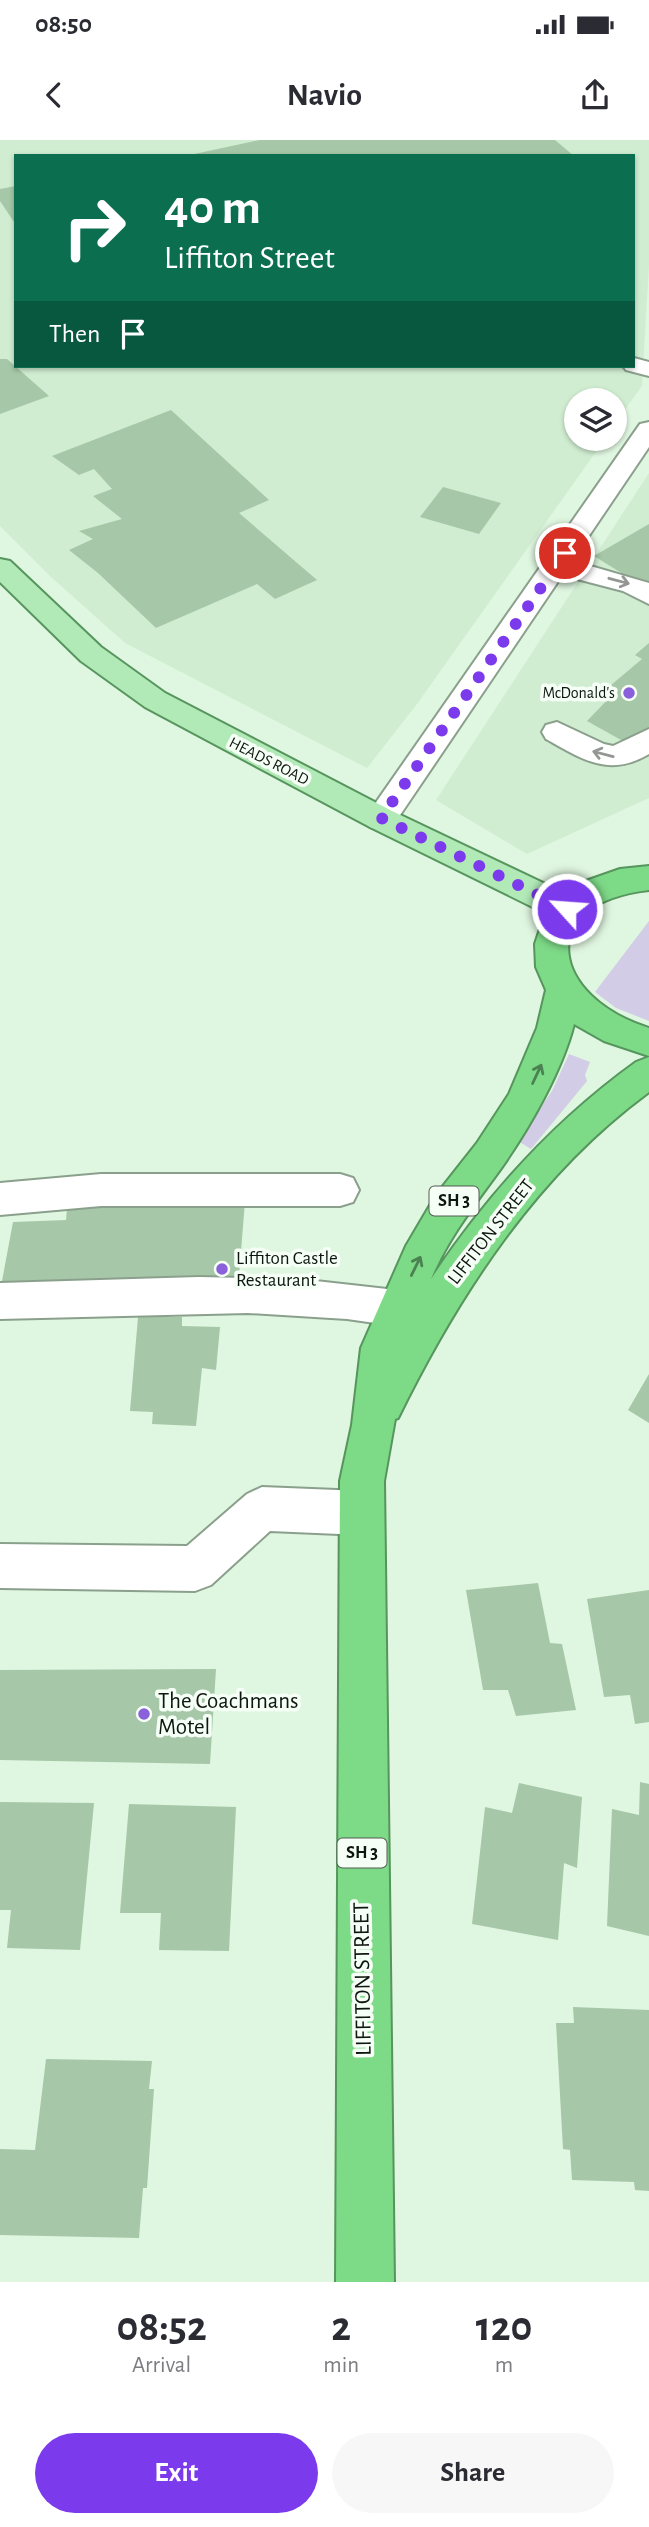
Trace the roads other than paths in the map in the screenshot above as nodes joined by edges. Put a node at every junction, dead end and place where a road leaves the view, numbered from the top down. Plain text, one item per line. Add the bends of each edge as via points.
1 (649, 429) edge
2 (0, 567) edge
3 (587, 573) dead end
4 (649, 595) edge
5 (557, 732) dead end
6 (649, 739) edge
7 (381, 818) junction
8 (648, 877) edge
9 (567, 909) junction
10 (564, 988) junction
11 (649, 1042) edge
12 (649, 1072) edge
13 (340, 1190) dead end
14 (0, 1199) edge
15 (0, 1301) edge
16 (396, 1308) junction
17 (373, 1425) junction
18 (362, 1513) junction
19 (0, 1566) edge
20 (365, 2282) edge

1 - 7 street
2 - 7 main road, HEADS ROAD via 122,678 221,736
3 -> 4 street via 632,584
6 -> 5 street via 617,757 602,755
7 - 9 main road, HEADS ROAD
8 - 9 highway, SH 3 via 593,889
9 - 10 highway, SH 3 via 553,938 555,972
10 - 11 highway, SH 3 via 586,1014 618,1033
16 -> 10 highway, LIFFITON STREET / SH 3 via 450,1207 524,1101 555,1028
12 - 17 highway, LIFFITON STREET / SH 3 via 600,1109 559,1149 493,1227 424,1325
13 - 14 street via 101,1190
15 - 16 street via 284,1294
16 - 17 highway, LIFFITON STREET / SH 3 via 381,1348
17 - 18 highway, LIFFITON STREET / SH 3 via 362,1481
18 - 19 street via 262,1509 195,1569
18 - 20 highway, LIFFITON STREET / SH 3

